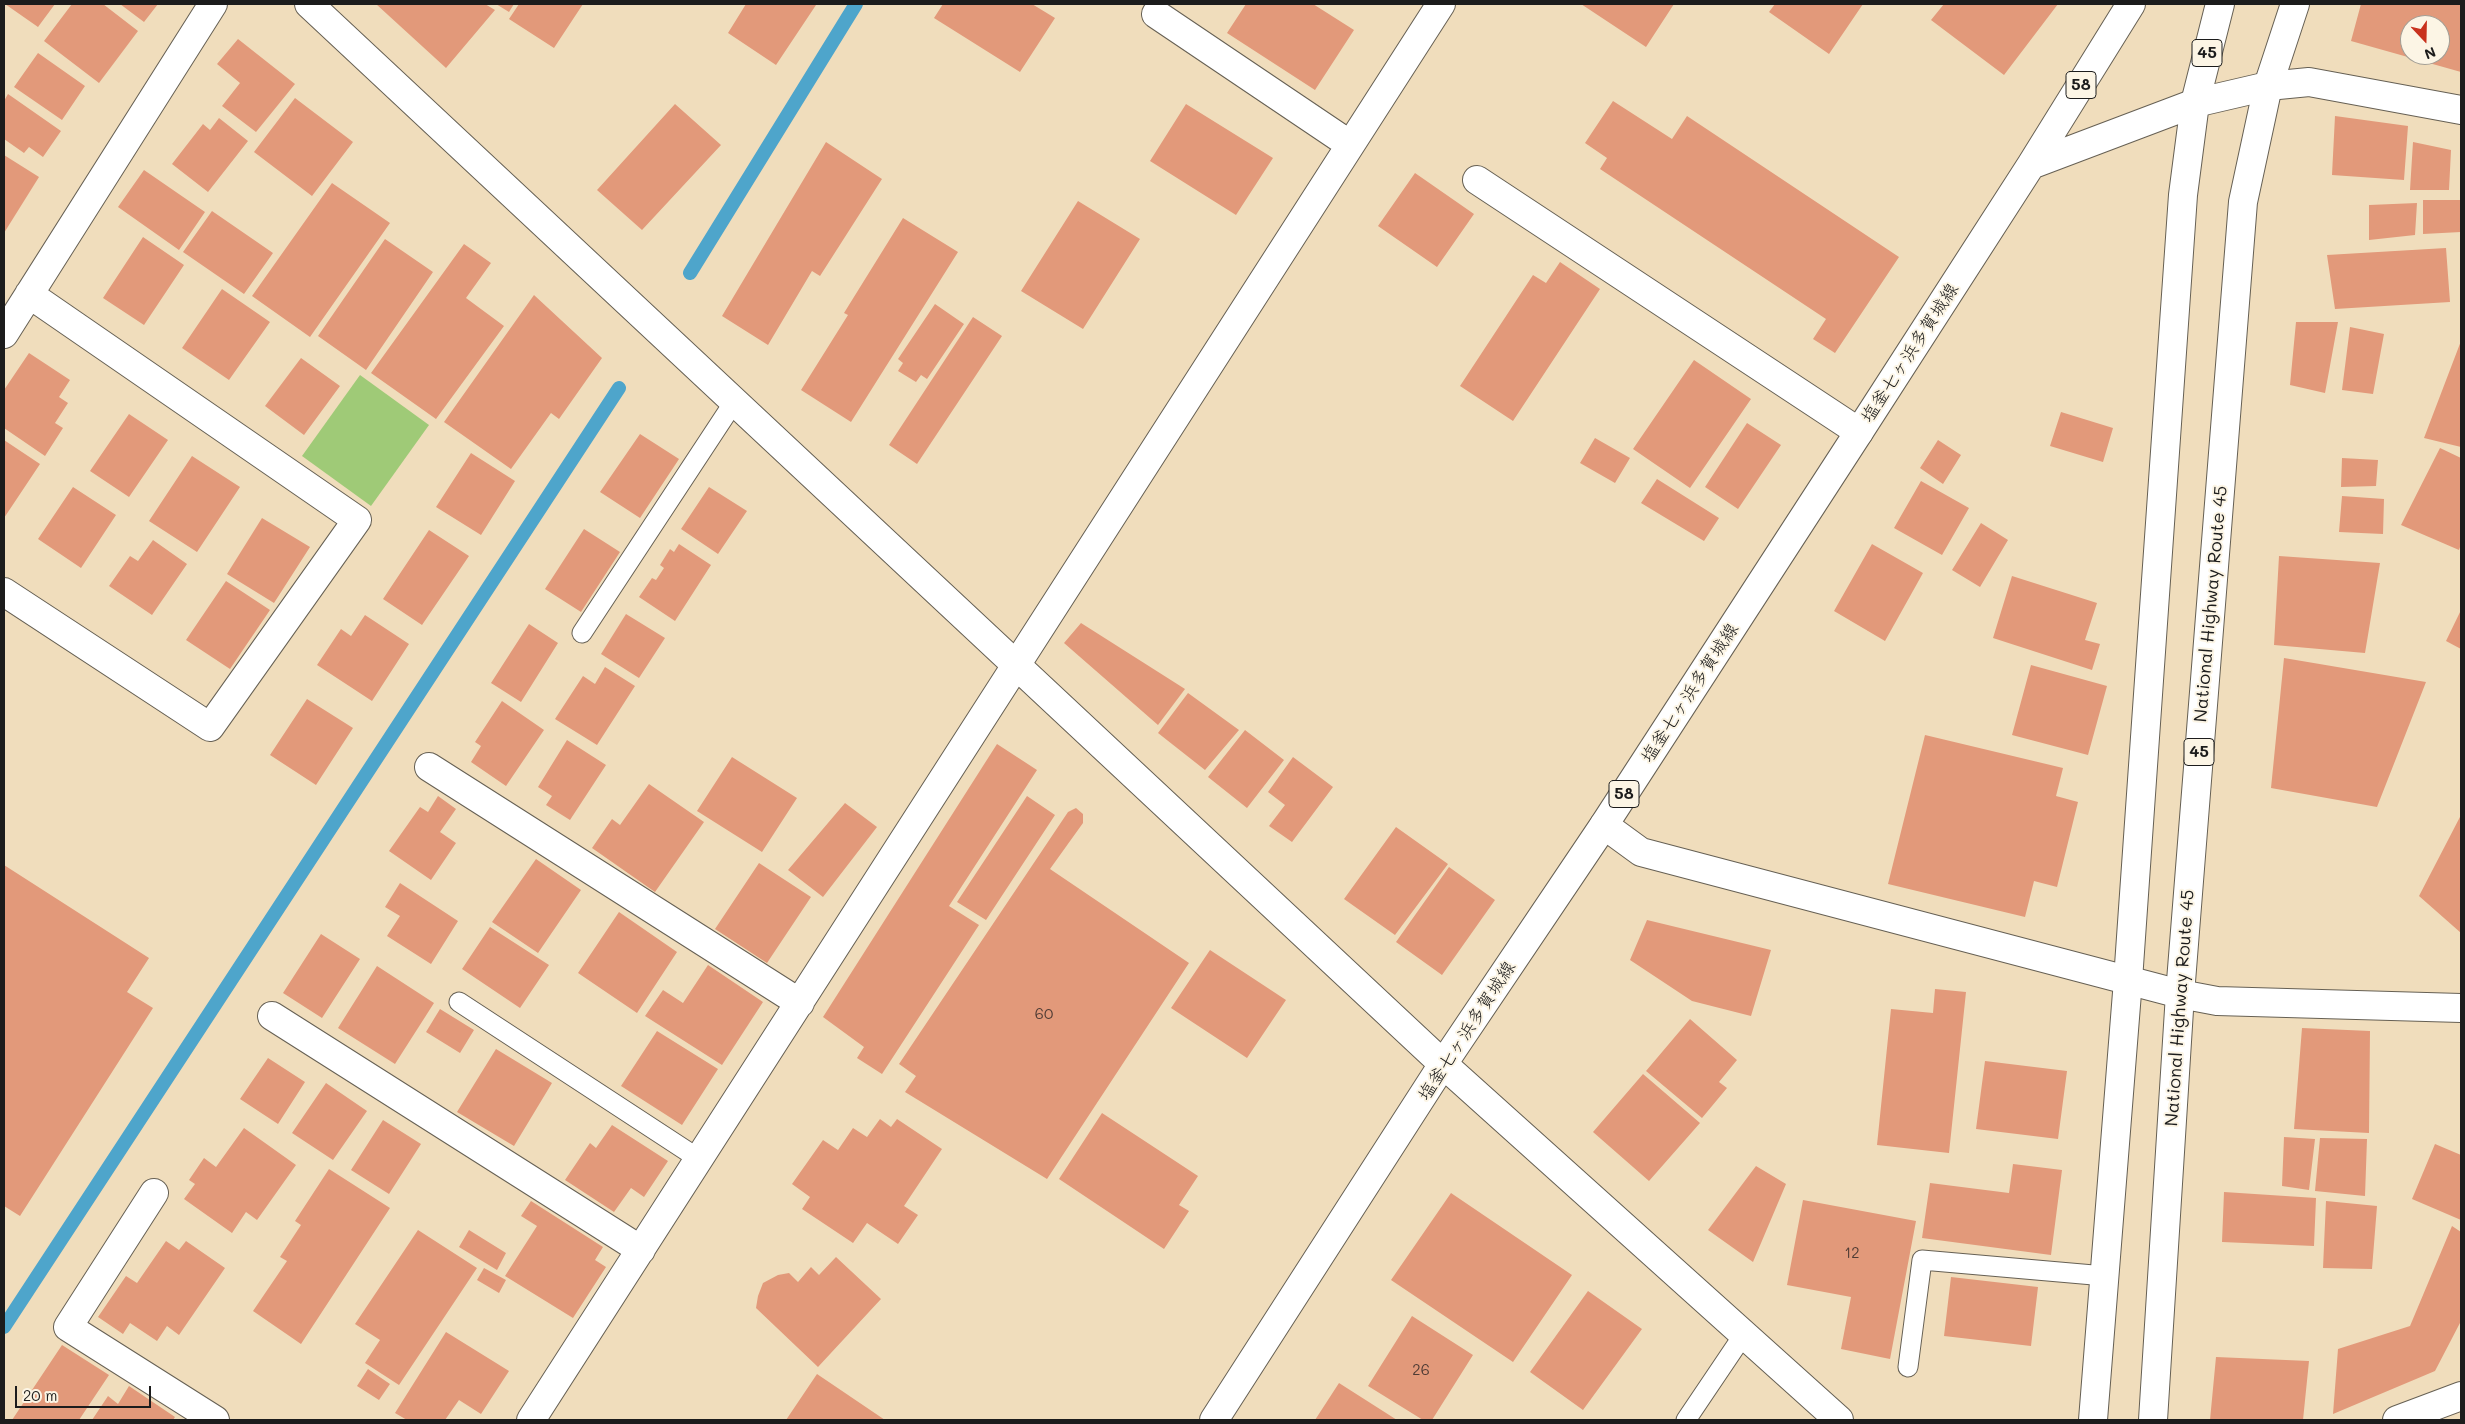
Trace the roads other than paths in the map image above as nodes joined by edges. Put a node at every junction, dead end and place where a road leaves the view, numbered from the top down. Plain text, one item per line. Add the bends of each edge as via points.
1 (213, 4) edge
2 (309, 4) edge
3 (1441, 4) edge
4 (2131, 4) edge
5 (2220, 4) edge
6 (2295, 4) edge
7 (1156, 14) dead end
8 (2268, 86) junction
9 (2195, 102) junction
10 (2461, 110) edge
11 (1349, 144) junction
12 (2031, 165) junction
13 (1477, 180) dead end
14 (29, 294) junction
15 (4, 334) edge
16 (734, 402) junction
17 (1860, 432) junction
18 (4, 592) edge
19 (582, 633) dead end
20 (1017, 666) junction
21 (429, 767) dead end
22 (1604, 825) junction
23 (2128, 980) junction
24 (2180, 994) junction
25 (459, 1002) dead end
26 (800, 1004) junction
27 (2461, 1008) edge
28 (272, 1016) dead end
29 (1443, 1064) junction
30 (700, 1159) junction
31 (154, 1193) dead end
32 (641, 1250) junction
33 (2105, 1276) junction
34 (1744, 1334) junction
35 (1908, 1367) dead end
36 (2461, 1396) edge
37 (214, 1420) edge
38 (531, 1420) edge
39 (1214, 1420) edge
40 (1686, 1420) edge
41 (1839, 1420) edge
42 (2093, 1420) edge
43 (2153, 1420) edge
44 (2397, 1420) edge

1 - 14 main road
2 - 16 main road
3 - 11 main road
4 - 12 main road, 塩釜七ヶ浜多賀城線 / 58
5 - 9 main road, 45
6 - 8 main road, National Highway Route 45 / 45
7 - 11 main road
8 - 9 main road
8 - 10 main road via 2309,82
8 - 24 main road, National Highway Route 45 / 45 via 2243,202
9 - 12 main road
9 - 23 main road, 45 via 2183,195
11 - 20 main road
12 - 17 main road, 塩釜七ヶ浜多賀城線 / 58
13 - 17 main road
14 - 15 main road
14 - 18 main road via 357,520 210,727
16 - 19 lane
16 - 20 main road
17 - 22 main road, 塩釜七ヶ浜多賀城線 / 58
20 - 26 main road
20 - 29 main road
21 - 26 main road
22 - 23 main road via 1641,852
22 - 29 main road, 塩釜七ヶ浜多賀城線 / 58
23 - 24 main road
23 - 33 main road, 45
24 - 27 main road via 2217,1001
24 - 43 main road, National Highway Route 45 / 45
25 - 30 lane
26 - 30 main road
28 - 32 main road
29 - 34 main road
29 - 39 main road, 塩釜七ヶ浜多賀城線 / 58
30 - 32 main road
31 - 37 main road via 68,1327
32 - 38 main road
33 - 35 lane via 1922,1260
33 - 42 main road, 45
34 - 40 lane
34 - 41 main road
36 - 44 main road

